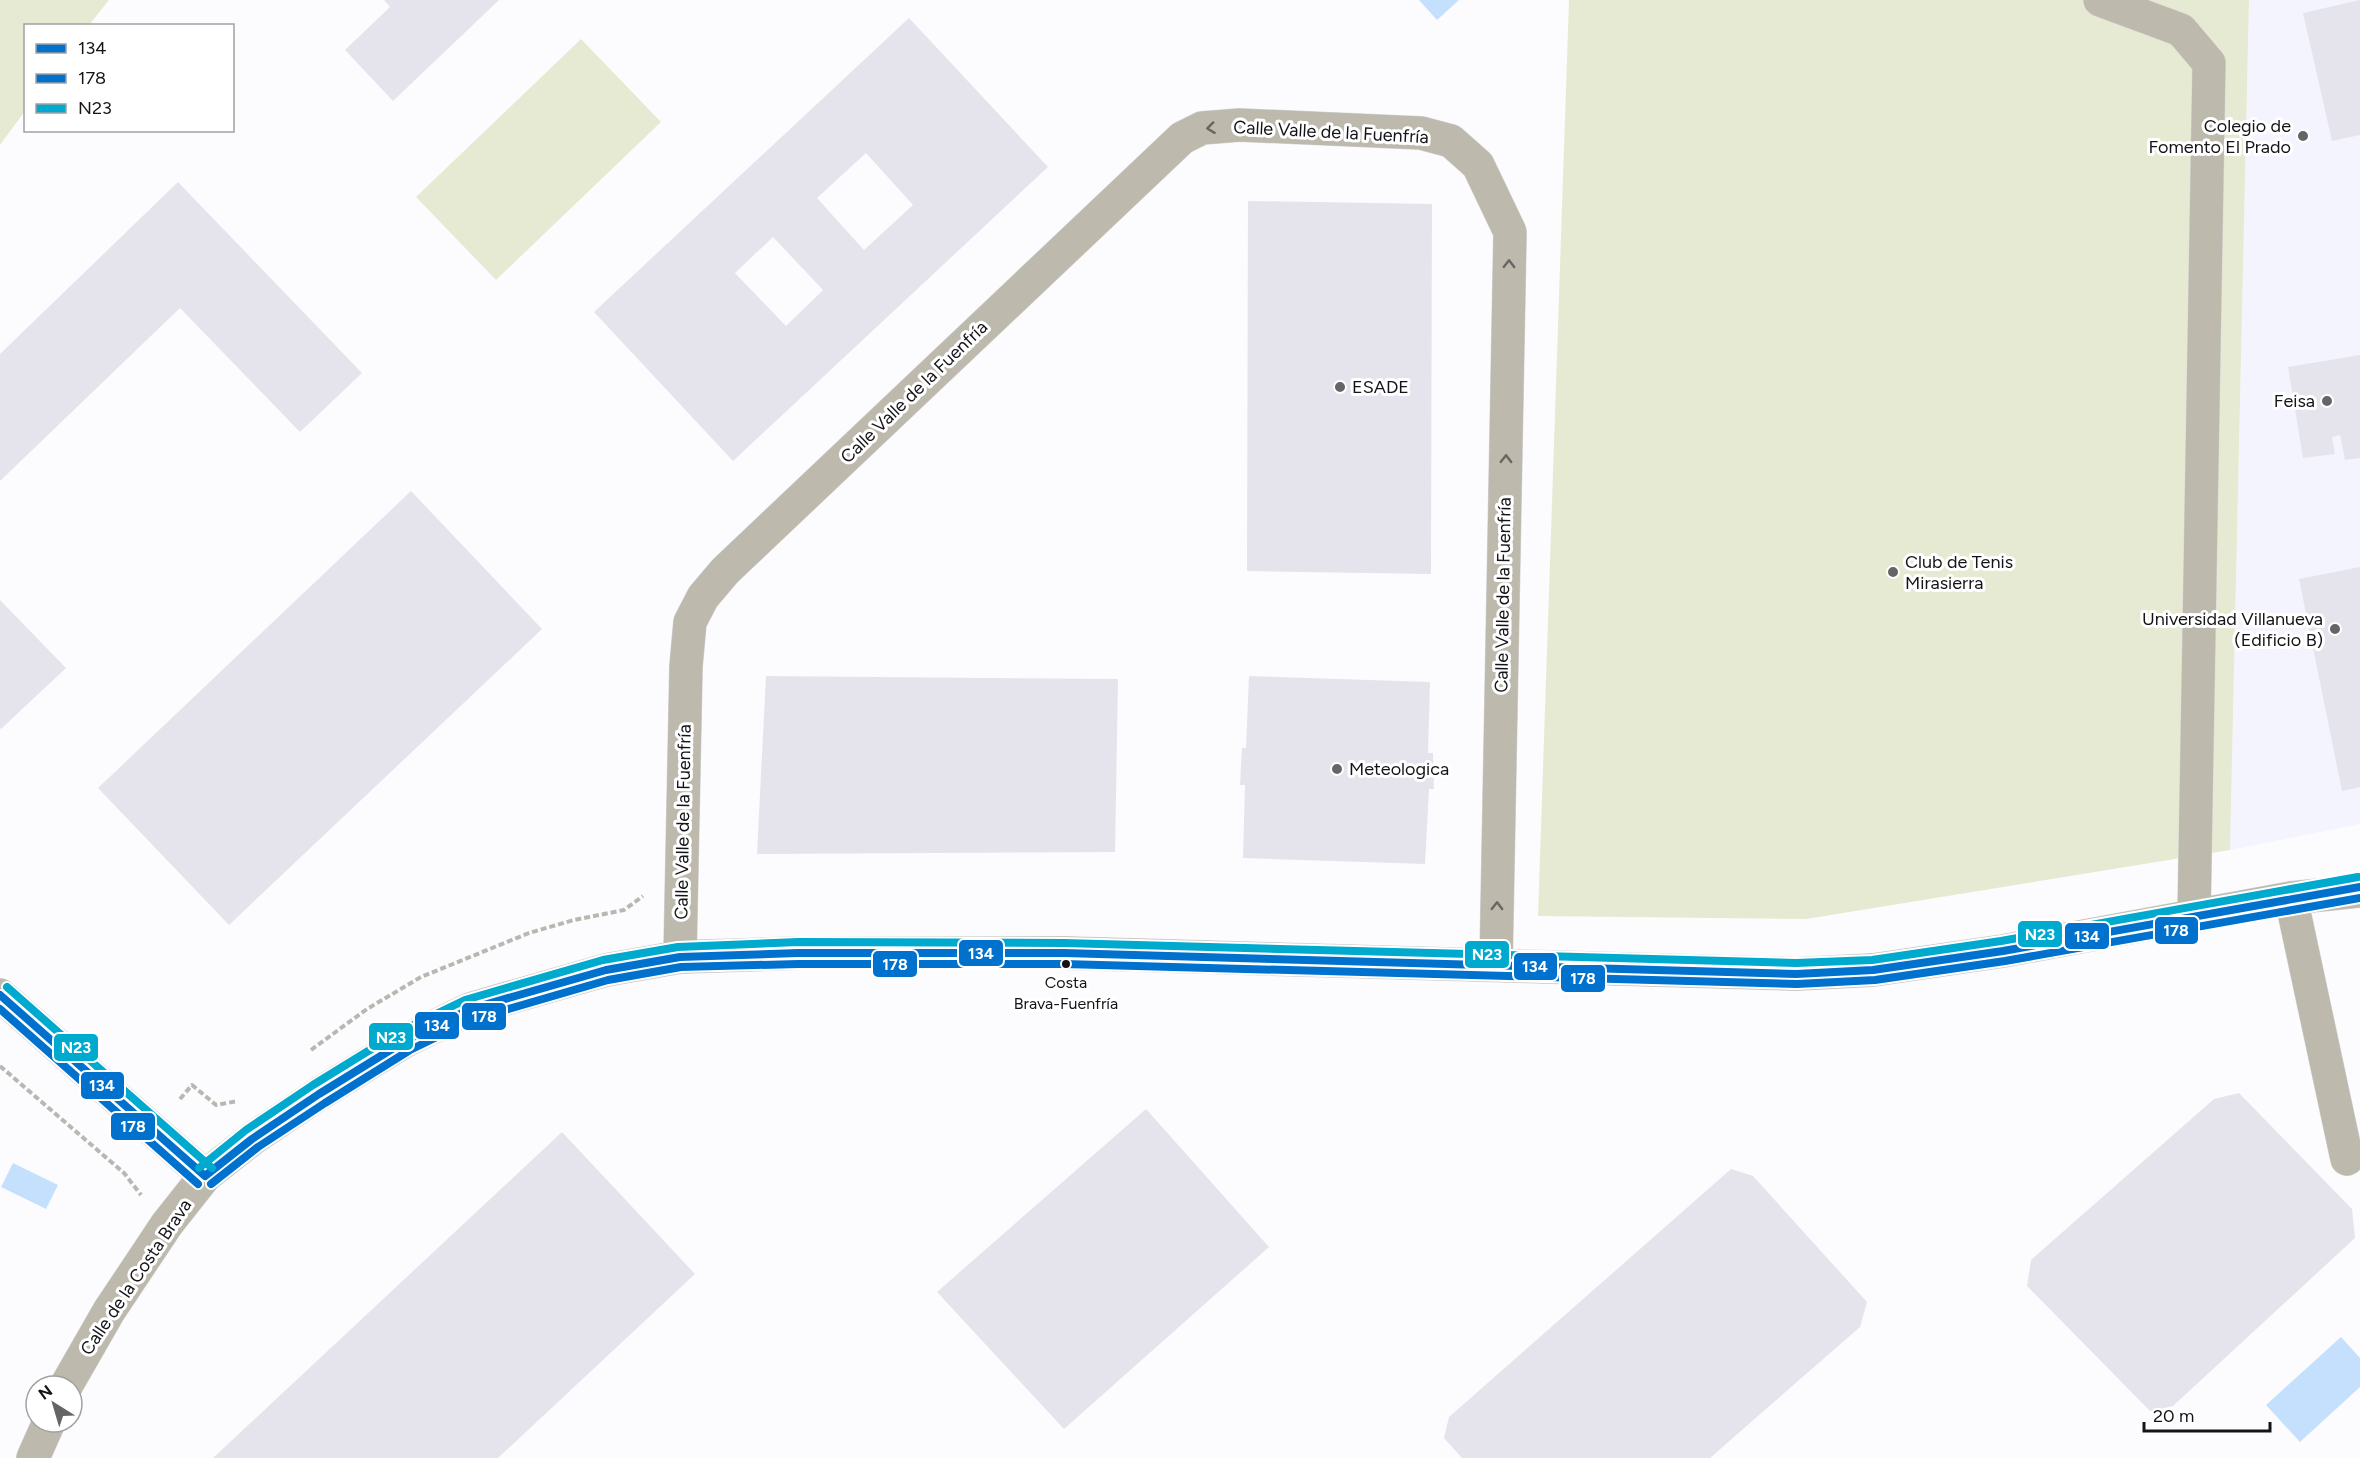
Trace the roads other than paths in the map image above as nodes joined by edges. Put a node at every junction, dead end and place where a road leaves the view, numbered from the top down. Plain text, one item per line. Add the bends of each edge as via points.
1 (2100, 0) edge
2 (2355, 890) edge
3 (2291, 898) junction
4 (2194, 917) junction
5 (680, 957) junction
6 (1496, 965) junction
7 (0, 995) edge
8 (2347, 1159) dead end
9 (205, 1176) junction
10 (73, 1374) edge
11 (44, 1434) edge
12 (33, 1458) edge

1 - 4 street via 2181,30 2209,63
2 - 3 street, Calle de la Costa Brava
3 - 4 street, Calle de la Costa Brava
3 - 8 street
4 - 6 street, Calle de la Costa Brava via 1873,970 1796,974
5 - 6 street, Calle de la Costa Brava via 1064,953
6 -> 5 street, Calle Valle de la Fuenfría via 1510,232 1478,165 1451,141 1421,133 1240,124 1202,128 1182,138 725,571 703,597 690,622 686,666
5 - 9 street, Calle de la Costa Brava via 606,970 470,1009 405,1041 319,1094 252,1138
7 - 9 street
9 - 10 street, Calle de la Costa Brava via 136,1269
11 - 12 street

